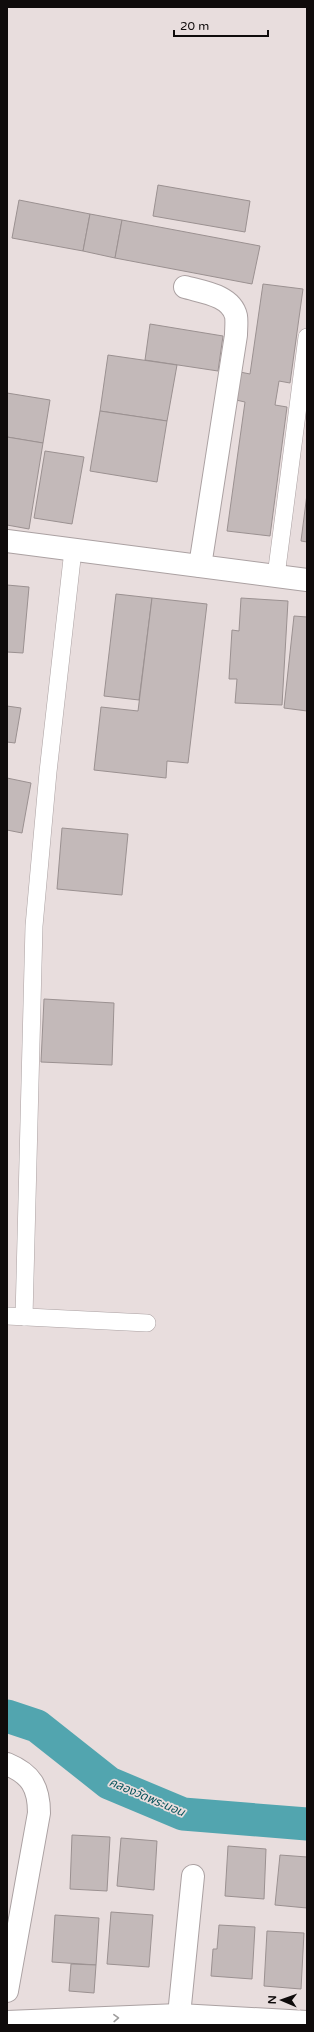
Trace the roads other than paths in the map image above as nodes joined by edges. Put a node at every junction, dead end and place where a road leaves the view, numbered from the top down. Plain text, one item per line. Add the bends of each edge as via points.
1 (186, 287) dead end
2 (307, 337) edge
3 (7, 541) edge
4 (73, 550) junction
5 (200, 566) junction
6 (276, 576) junction
7 (307, 580) edge
8 (7, 1316) edge
9 (24, 1317) junction
10 (147, 1323) dead end
11 (7, 1764) edge
12 (193, 1876) dead end
13 (7, 1991) edge
14 (178, 2020) edge
15 (7, 2022) edge
16 (307, 2022) edge

1 - 5 street via 221,298 230,305 236,316 236,335
2 - 6 lane
3 - 4 street
4 - 5 street
4 - 9 lane via 34,926
5 - 6 street
6 - 7 street
8 - 9 lane
9 - 10 lane
11 - 13 street via 18,1768 31,1780 39,1795 39,1813
12 - 14 street
15 -> 14 street
14 - 16 street

